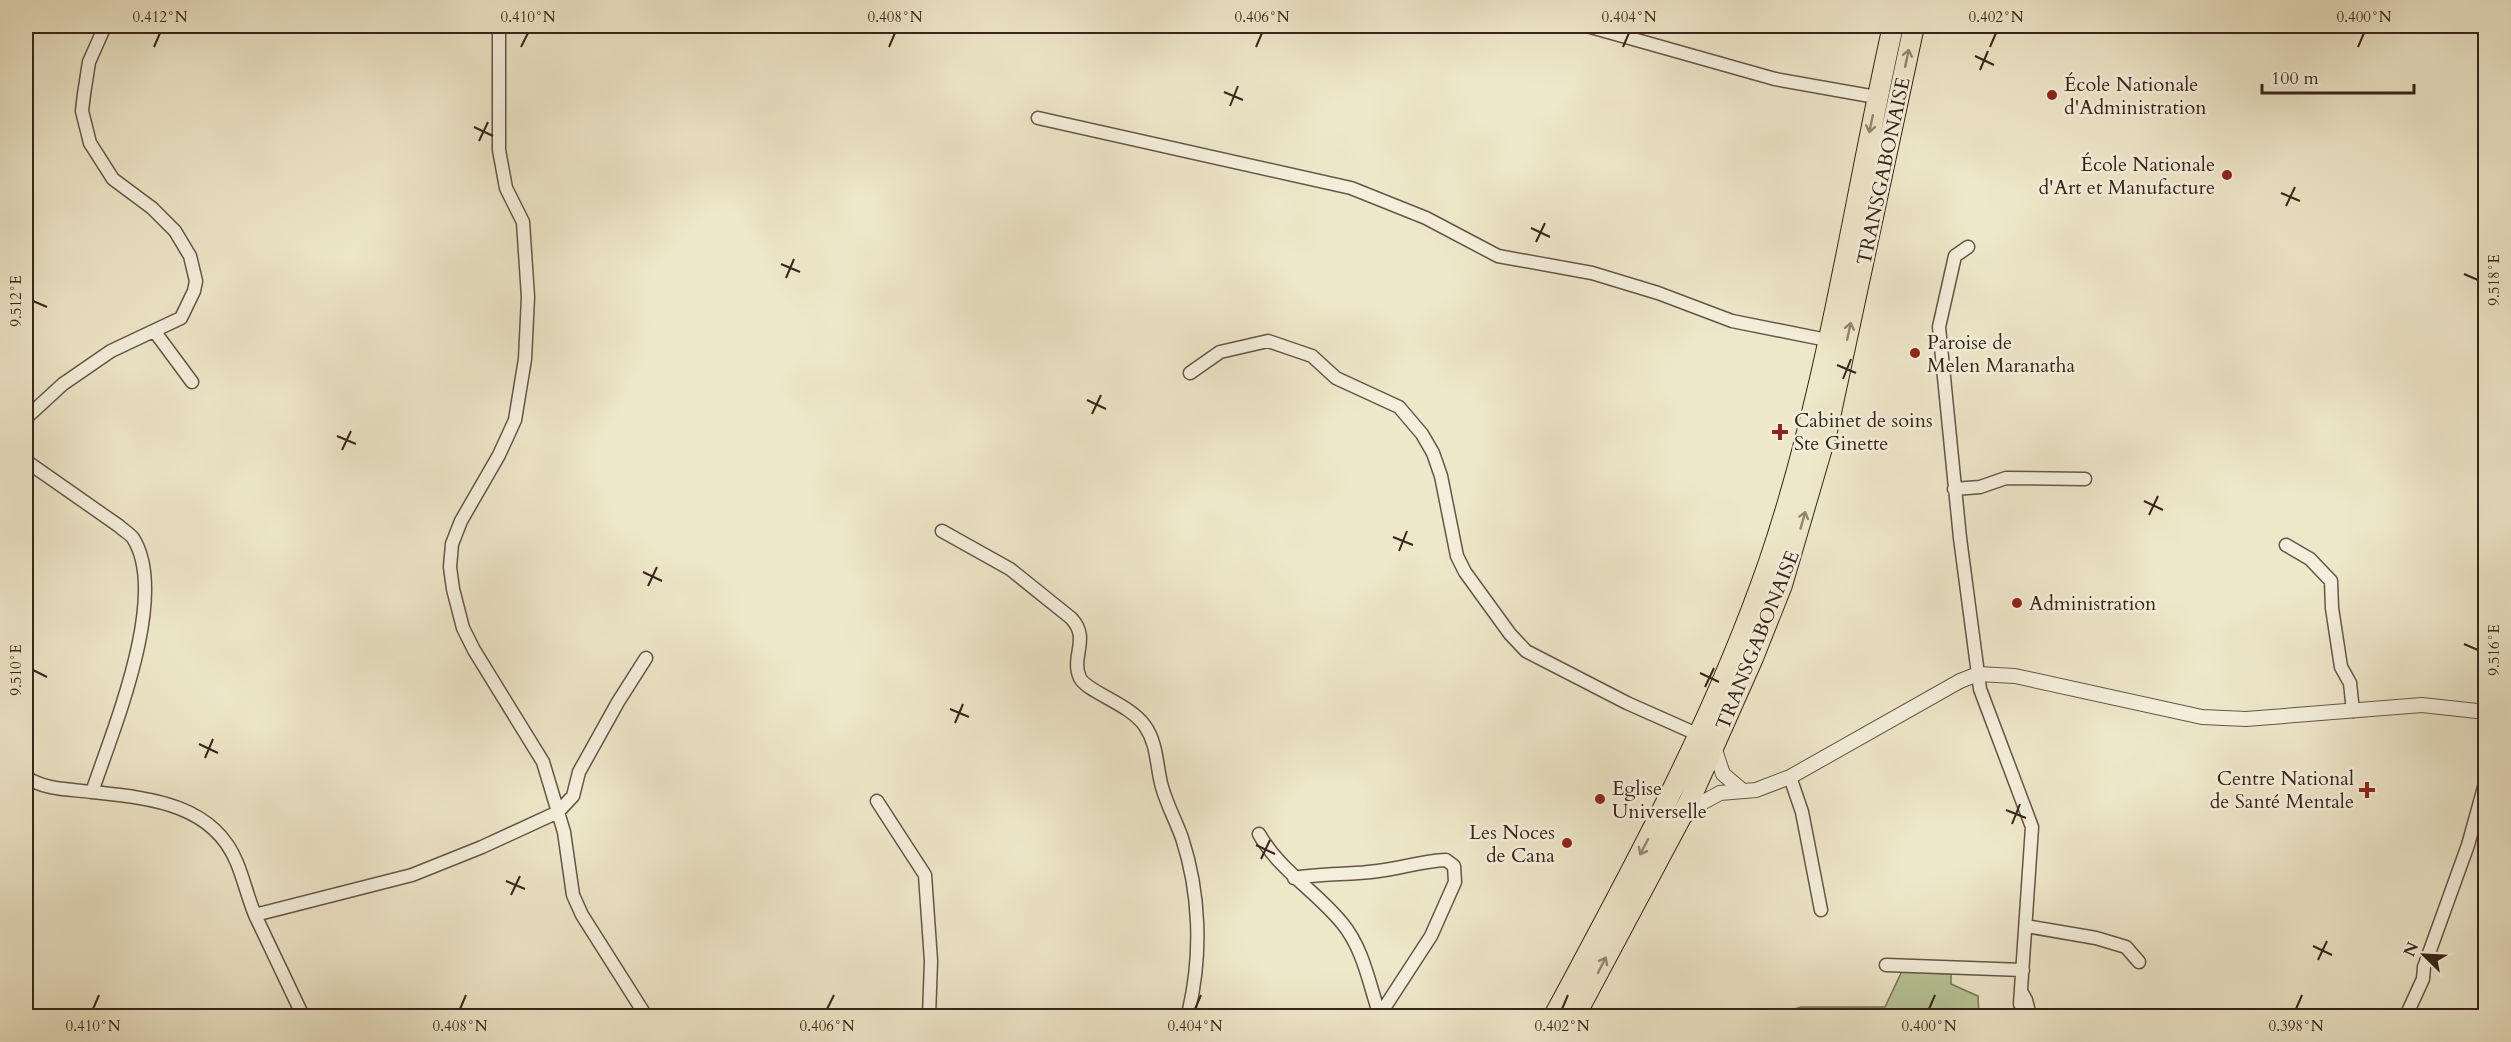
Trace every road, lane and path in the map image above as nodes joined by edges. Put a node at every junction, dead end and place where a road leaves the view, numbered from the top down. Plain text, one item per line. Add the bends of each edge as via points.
1 (105, 26) edge
2 (499, 26) edge
3 (1587, 26) edge
4 (1893, 26) edge
5 (1914, 26) edge
6 (1876, 98) junction
7 (1038, 118) dead end
8 (1968, 247) dead end
9 (155, 332) junction
10 (1827, 340) junction
11 (1190, 373) dead end
12 (192, 382) dead end
13 (26, 418) edge
14 (26, 461) edge
15 (2085, 479) dead end
16 (1954, 489) junction
17 (942, 531) dead end
18 (2286, 545) dead end
19 (646, 658) dead end
20 (1978, 674) junction
21 (2353, 711) junction
22 (2486, 712) edge
23 (1699, 735) junction
24 (1714, 747) junction
25 (26, 777) edge
26 (1790, 777) junction
27 (2486, 780) edge
28 (1743, 791) junction
29 (92, 792) junction
30 (877, 801) dead end
31 (558, 812) junction
32 (1675, 827) junction
33 (1259, 834) dead end
34 (1294, 878) junction
35 (1821, 910) dead end
36 (255, 915) junction
37 (2026, 926) junction
38 (2139, 962) dead end
39 (1886, 966) dead end
40 (2023, 970) junction
41 (1379, 1015) edge
42 (303, 1017) edge
43 (646, 1017) edge
44 (929, 1017) edge
45 (1190, 1017) edge
46 (1554, 1017) edge
47 (1575, 1017) edge
48 (2030, 1017) edge
49 (2406, 1017) edge

1 - 9 street via 89,62 84,94 82,111 90,143 113,179 175,231 190,256 196,281 181,318
2 - 31 street via 499,150 506,188 523,222 528,297 525,359 515,420 461,521 452,544 450,567 463,628 543,762
3 - 6 street via 1775,79
4 - 6 highway, TRANSGABONAISE
24 -> 5 highway, TRANSGABONAISE via 1776,603 1818,468
6 -> 10 highway, TRANSGABONAISE
7 - 10 street via 1351,189 1418,214 1498,256 1592,273 1732,321
8 - 16 street via 1955,256 1938,327
9 - 12 street
9 - 13 street via 111,351 63,384
10 - 23 highway, TRANSGABONAISE via 1799,463 1775,544
11 - 23 street via 1220,352 1268,341 1312,356 1336,378 1399,407 1433,453 1457,556 1510,634 1526,651
14 - 29 street via 133,538 141,560 146,597 143,626
15 - 16 street via 2006,477 1980,487
16 - 20 street
17 - 45 street via 1010,569 1071,618 1081,635 1080,677 1085,684 1127,707 1144,724 1154,742 1162,786 1182,839 1192,883 1198,961
18 - 21 street via 2310,559 2331,581 2341,668 2350,683
19 - 31 street via 579,772 573,796
20 - 21 street via 2031,678 2202,717 2246,719
20 - 26 street
20 - 37 street via 1980,689 2032,827
21 - 22 street via 2422,705
23 -> 46 highway, TRANSGABONAISE
24 - 28 street via 1723,774
24 - 32 highway, TRANSGABONAISE
25 - 29 street via 62,790
26 - 28 street
26 - 35 street via 1802,812
27 - 49 street via 2423,979
28 - 32 street via 1708,798
29 - 36 street via 152,800 193,812 207,822 226,842 237,862
30 - 44 street via 925,875 931,961
31 - 36 street via 412,875
31 - 43 street via 573,895
47 -> 32 highway, TRANSGABONAISE
33 - 34 street
34 - 41 street via 1342,923 1358,947
34 - 41 street via 1376,872 1446,860 1454,866 1455,882 1431,936
36 - 42 street
37 - 38 street via 2126,947
37 - 40 street
39 - 40 street
40 - 48 street via 2021,998 2026,1000

